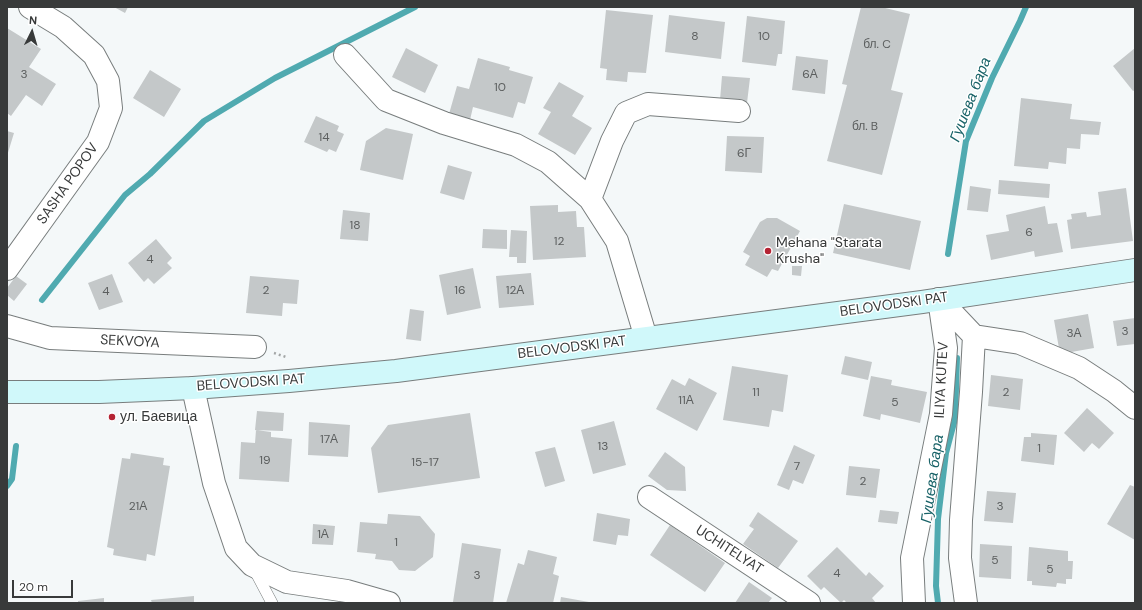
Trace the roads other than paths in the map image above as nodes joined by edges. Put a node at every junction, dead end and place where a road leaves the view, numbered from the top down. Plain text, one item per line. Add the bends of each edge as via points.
1 (30, 7) edge
2 (345, 55) dead end
3 (739, 111) dead end
4 (590, 199) junction
5 (7, 270) edge
6 (1135, 270) edge
7 (939, 299) junction
8 (7, 326) edge
9 (974, 336) junction
10 (646, 338) junction
11 (255, 347) dead end
12 (193, 388) junction
13 (7, 392) edge
14 (1135, 408) edge
15 (649, 497) dead end
16 (252, 565) junction
17 (272, 603) edge
18 (389, 603) edge
19 (809, 603) edge
20 (914, 603) edge
21 (966, 603) edge

1 - 5 street, SASHA POPOV via 63,27 94,55 108,81 111,108 98,142
2 - 4 street via 386,100 444,123 516,145 548,162
3 - 4 street via 648,104 626,113 612,141
4 - 10 street via 617,241
6 - 7 street, BELOVODSKI PAT
7 - 9 street
7 - 10 street, BELOVODSKI PAT
7 - 20 street, ILIYA KUTEV via 946,348 941,414 912,558
8 - 11 street, SEKVOYA via 50,338
9 - 14 street via 1020,343 1079,368
9 - 21 street via 961,520 960,558
10 - 12 street, BELOVODSKI PAT via 396,371
12 - 13 street, BELOVODSKI PAT
12 - 16 street via 214,483 236,548
15 - 19 street, UCHITELYAT
16 - 17 lane
16 - 18 street via 287,582 347,591

